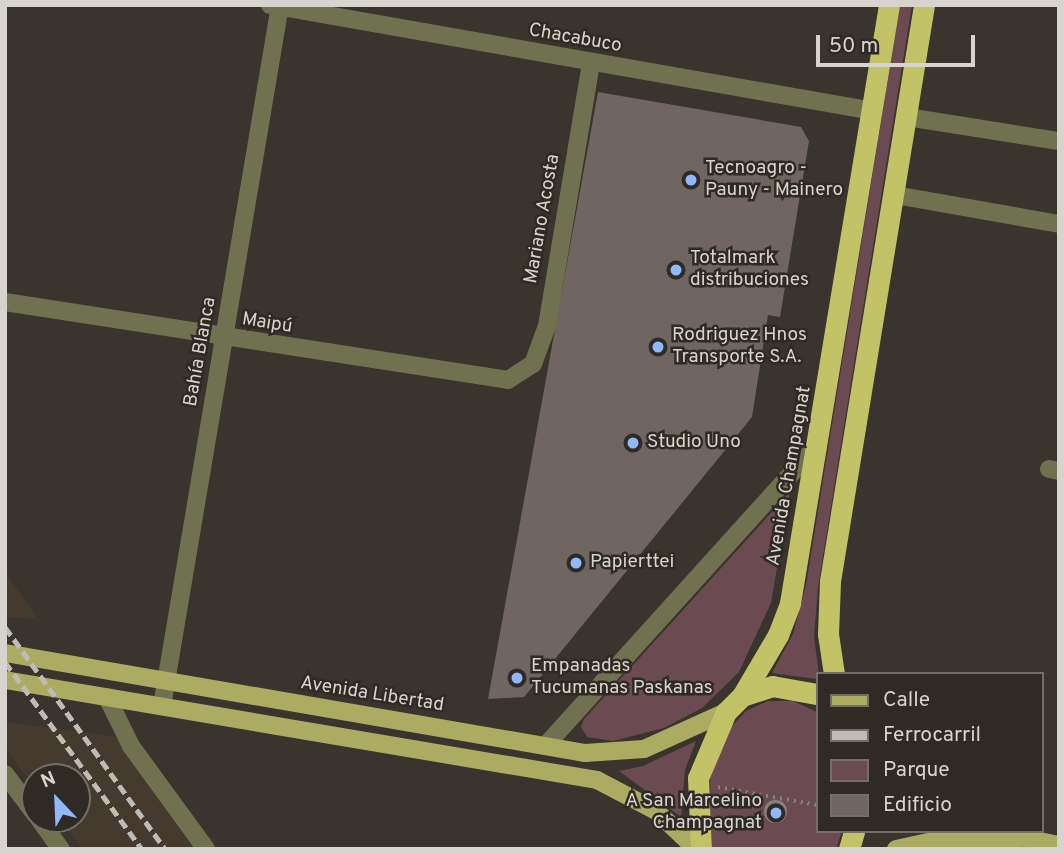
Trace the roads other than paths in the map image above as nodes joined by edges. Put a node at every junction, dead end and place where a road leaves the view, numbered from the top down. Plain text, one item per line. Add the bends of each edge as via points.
1 (889, 5) edge
2 (924, 5) edge
3 (277, 6) edge
4 (591, 63) junction
5 (873, 111) junction
6 (907, 117) junction
7 (1059, 141) edge
8 (895, 195) junction
9 (1059, 224) edge
10 (5, 302) edge
11 (225, 339) junction
12 (522, 374) joint
13 (820, 442) junction
14 (5, 653) edge
15 (834, 672) edge
16 (5, 680) edge
17 (166, 682) junction
18 (816, 694) edge
19 (742, 696) junction
20 (107, 697) junction
21 (162, 706) junction
22 (726, 712) junction
23 (547, 744) junction
24 (5, 774) edge
25 (21, 795) edge
26 (49, 833) edge
27 (1005, 833) edge
28 (1020, 838) junction
29 (1059, 845) edge
30 (61, 849) edge
31 (206, 849) edge
32 (696, 849) edge
33 (701, 849) edge
34 (896, 849) edge

1 - 5 highway, Avenida Champagnat
2 - 6 highway
3 - 4 street, Chacabuco
3 - 11 street, Bahía Blanca
4 - 5 street, Chacabuco
4 - 12 street, Mariano Acosta via 547,326 541,349
5 - 13 highway, Avenida Champagnat
6 - 7 street
6 - 8 highway
8 - 9 street
8 - 15 highway via 831,581 828,634
10 - 11 street, Maipú
11 - 12 street, Maipú via 487,380
11 - 17 street, Bahía Blanca
13 - 19 highway, Avenida Champagnat via 785,618
13 - 23 street
14 - 17 main road, Avenida Libertad
16 - 20 main road
17 - 21 street, Bahía Blanca
17 - 23 main road, Avenida Libertad
18 - 19 highway via 780,686
19 - 22 highway
20 - 21 main road
20 - 31 street via 131,746
21 - 32 main road via 597,780 656,811
22 - 23 main road, Avenida Libertad via 679,737 625,752 585,753
22 - 33 highway via 698,778
24 - 25 street
26 - 30 street
27 - 28 main road
28 - 29 main road
28 - 34 main road via 942,839

